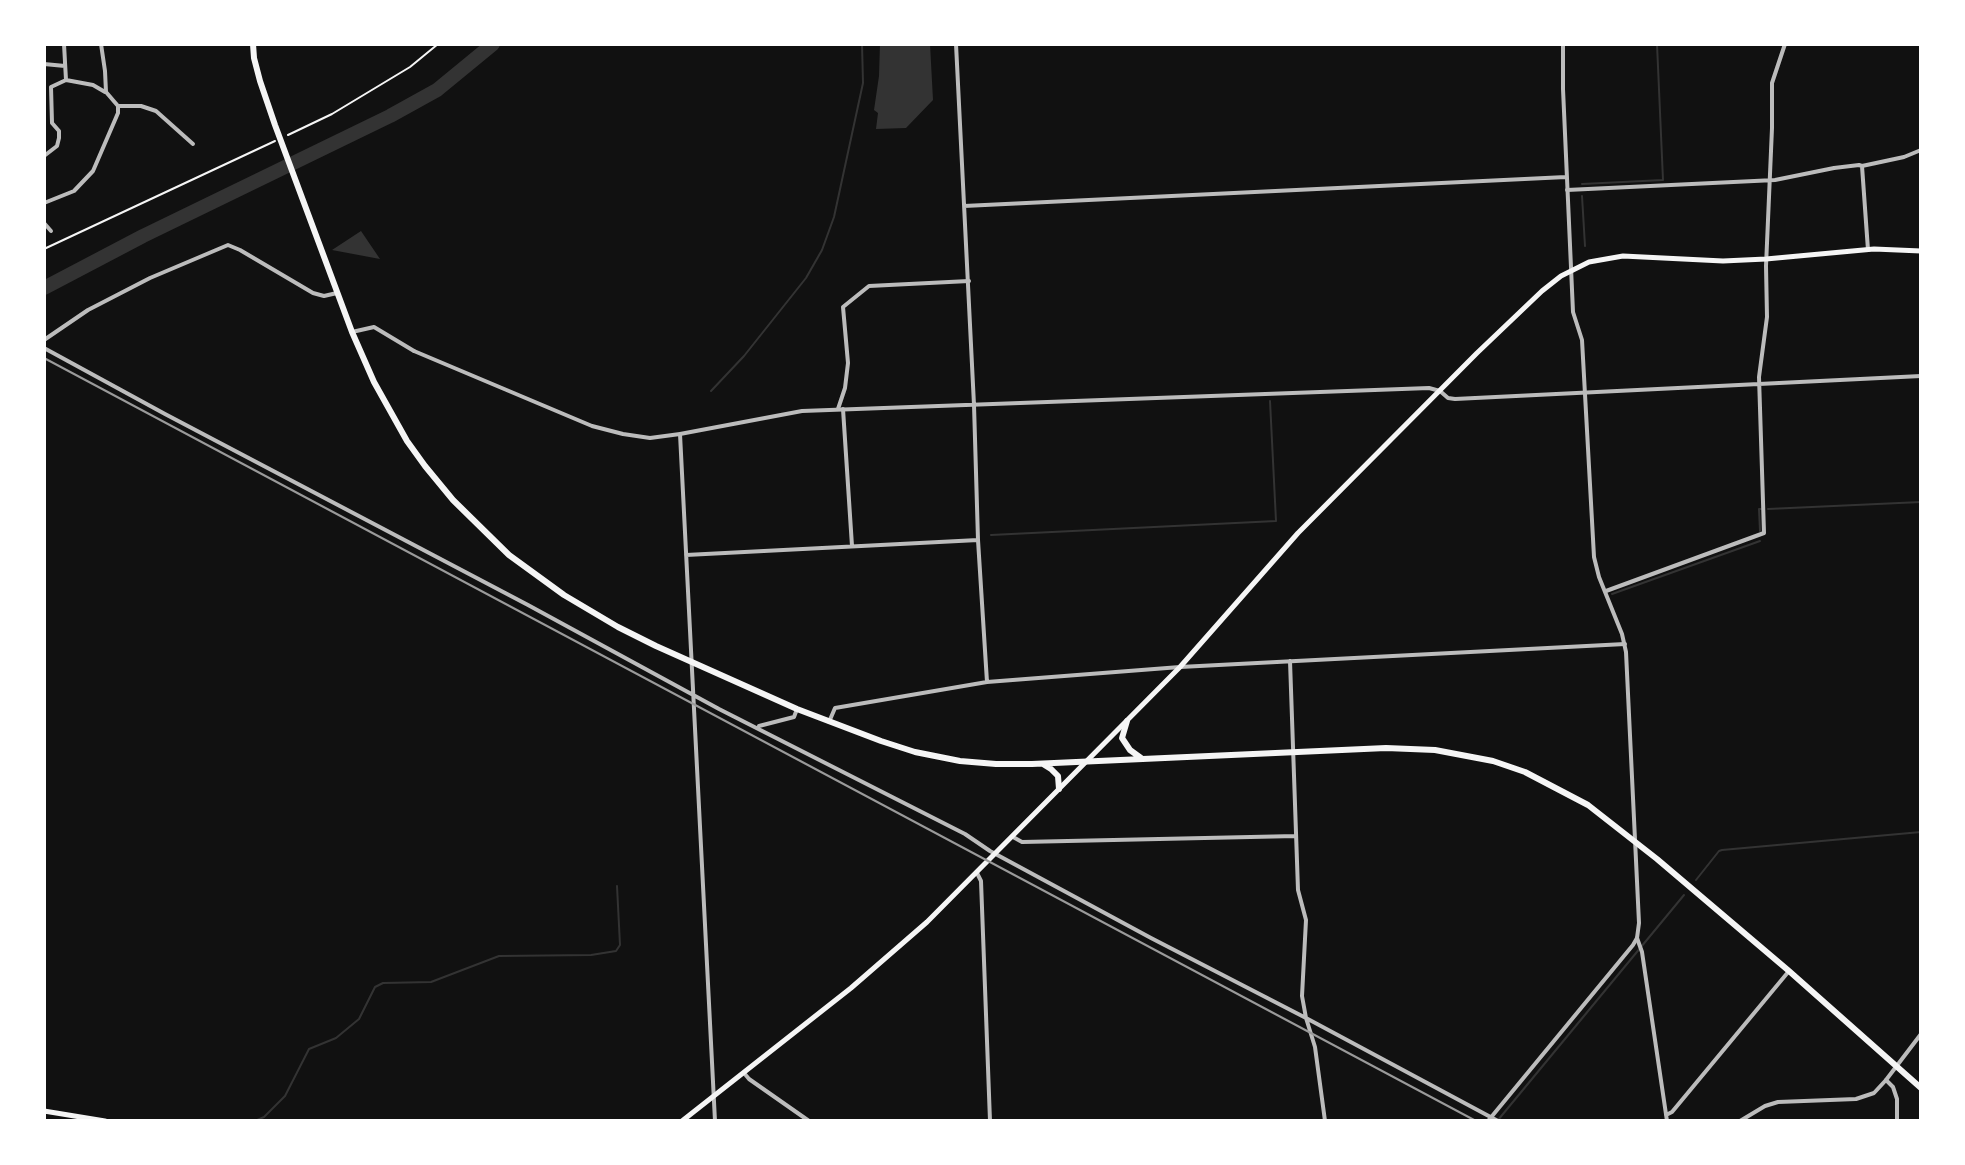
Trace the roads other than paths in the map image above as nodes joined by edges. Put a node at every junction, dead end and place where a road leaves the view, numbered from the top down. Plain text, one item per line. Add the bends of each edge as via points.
1 (64, 44) edge
2 (101, 44) edge
3 (253, 44) edge
4 (956, 44) edge
5 (1563, 44) edge
6 (1785, 44) edge
7 (44, 64) edge
8 (65, 66) junction
9 (66, 80) junction
10 (106, 92) junction
11 (118, 106) junction
12 (193, 144) dead end
13 (1921, 150) edge
14 (44, 156) edge
15 (1862, 166) junction
16 (1566, 177) junction
17 (1769, 180) junction
18 (1567, 190) junction
19 (44, 203) edge
20 (964, 206) junction
21 (44, 223) edge
22 (51, 231) dead end
23 (1868, 250) junction
24 (1921, 251) edge
25 (1766, 259) junction
26 (1572, 270) junction
27 (969, 281) junction
28 (338, 293) junction
29 (352, 332) junction
30 (44, 340) edge
31 (44, 348) edge
32 (1921, 376) edge
33 (1759, 384) junction
34 (1440, 391) junction
35 (1584, 394) junction
36 (974, 405) junction
37 (841, 409) junction
38 (680, 434) junction
39 (978, 540) junction
40 (852, 546) junction
41 (686, 555) junction
42 (1606, 591) junction
43 (1625, 644) junction
44 (1290, 661) junction
45 (692, 663) junction
46 (1180, 667) junction
47 (987, 682) junction
48 (693, 695) junction
49 (797, 709) junction
50 (1127, 721) junction
51 (829, 722) junction
52 (756, 727) junction
53 (1293, 752) junction
54 (1141, 758) junction
55 (1089, 760) junction
56 (1041, 763) junction
57 (1059, 789) junction
58 (1296, 836) junction
59 (1013, 837) junction
60 (1635, 842) junction
61 (995, 853) junction
62 (977, 873) junction
63 (1637, 938) junction
64 (1789, 971) junction
65 (1306, 1018) junction
66 (1921, 1034) edge
67 (1897, 1067) junction
68 (744, 1073) junction
69 (1886, 1080) junction
70 (1921, 1088) edge
71 (714, 1096) junction
72 (48, 1114) edge
73 (1667, 1118) edge
74 (1489, 1119) edge
75 (105, 1121) edge
76 (682, 1121) edge
77 (715, 1121) edge
78 (809, 1121) edge
79 (990, 1121) edge
80 (1323, 1121) edge
81 (1498, 1121) edge
82 (1740, 1121) edge
83 (1897, 1121) edge

1 - 8 street
2 - 10 street
3 - 28 main road via 276,128
4 - 20 street
5 - 16 street
6 - 17 street via 1772,83
7 - 8 street
8 - 9 street
9 - 10 street
9 - 14 street via 51,87 52,123 59,138
10 - 11 street
11 - 12 street via 156,111
11 - 19 street via 93,171 74,191
13 - 15 street
15 - 17 street
15 - 23 street
16 - 18 street
16 - 20 street
17 - 18 street
17 - 25 street
18 - 26 street
20 - 27 street
21 - 22 street
23 - 24 main road
23 - 25 main road
25 - 26 main road via 1623,256
25 - 33 street via 1767,317
26 - 34 main road via 1542,291
26 - 35 street
27 - 36 street
27 - 37 street via 869,286 843,307 848,363
28 - 29 main road
28 - 30 street via 313,293 228,245 88,310
29 - 38 street via 374,327 414,351 592,426 650,438
29 - 45 main road via 416,453 453,500 509,555 618,627
31 - 48 street
32 - 33 street
33 - 35 street
33 - 42 street via 1764,533
34 - 35 street via 1455,399
34 - 36 street
34 - 46 main road via 1298,533
35 - 42 street via 1594,557
36 - 37 street
36 - 39 street
37 - 38 street via 775,415
37 - 40 street
38 - 41 street
39 - 40 street
39 - 47 street
40 - 41 street
41 - 45 street
42 - 43 street
43 - 44 street
43 - 60 street
44 - 46 street
44 - 53 street
45 - 48 street
45 - 49 main road
46 - 47 street
46 - 50 main road
47 - 51 street via 835,708
48 - 52 street
48 - 71 street
49 - 51 main road
49 - 52 street via 794,717
50 - 54 main road via 1122,738
50 - 55 main road
51 - 56 main road via 960,761
52 - 61 street
53 - 54 main road
53 - 58 street
53 - 60 main road via 1435,750 1493,761 1588,805
54 - 55 main road
55 - 56 main road
55 - 57 main road
56 - 57 main road via 1058,776
57 - 59 main road
58 - 59 street via 1022,842
58 - 65 street via 1298,890 1306,920
59 - 61 main road
60 - 63 street
60 - 64 main road
61 - 62 main road
61 - 65 street
62 - 68 main road via 900,947
62 - 79 street
63 - 73 street
63 - 74 street
64 - 67 main road
64 - 73 street
65 - 74 street
65 - 80 street via 1315,1047
66 - 67 street
67 - 69 street
67 - 70 main road
68 - 71 main road
68 - 78 street
69 - 82 street via 1865,1097 1778,1102
69 - 83 street via 1897,1099
71 - 76 main road
71 - 77 street
72 - 75 main road
74 - 81 street

